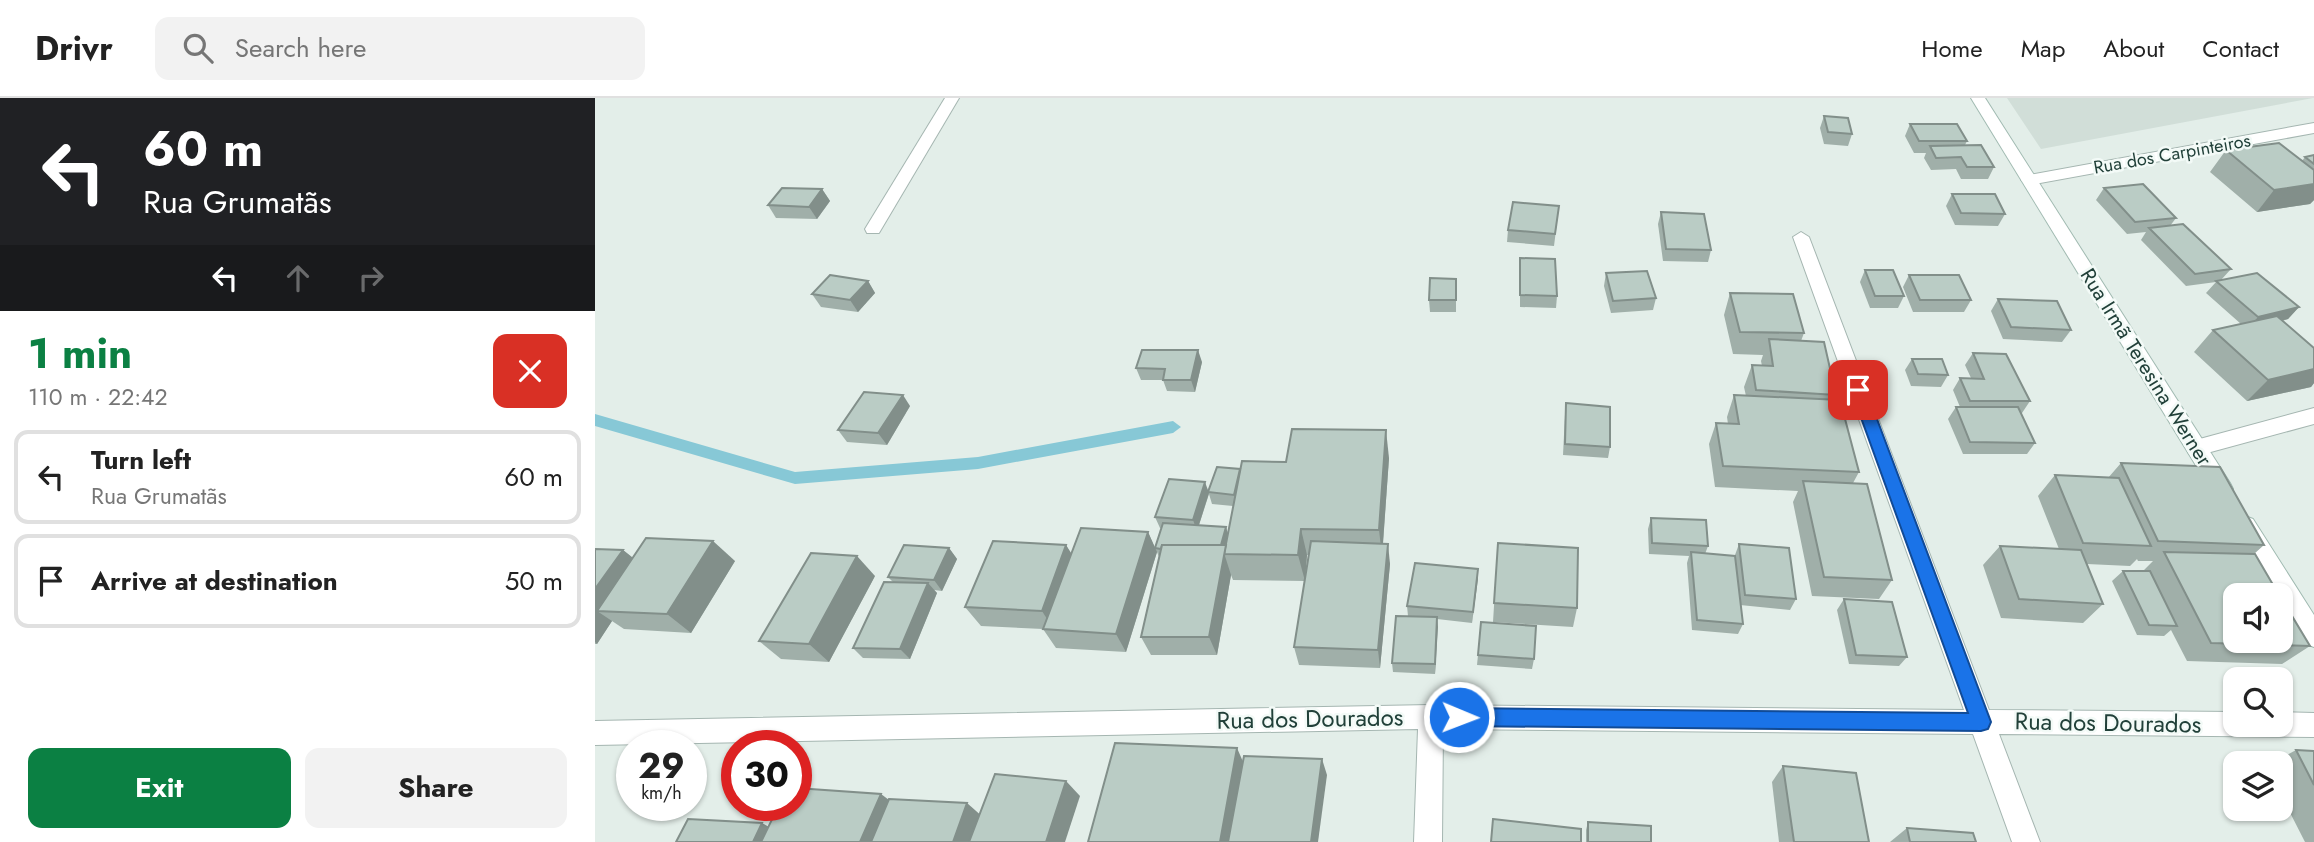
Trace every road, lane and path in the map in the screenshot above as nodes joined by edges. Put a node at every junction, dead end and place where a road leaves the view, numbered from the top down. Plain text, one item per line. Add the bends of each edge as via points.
1 (952, 98) edge
2 (1978, 98) edge
3 (2314, 128) edge
4 (2029, 180) junction
5 (873, 229) dead end
6 (1801, 237) dead end
7 (2314, 416) edge
8 (2196, 448) junction
9 (2314, 636) edge
10 (1431, 717) junction
11 (1981, 722) junction
12 (2223, 724) edge
13 (2293, 725) edge
14 (2314, 725) edge
15 (595, 733) edge
16 (1429, 842) edge
17 (2026, 842) edge

1 - 5 street
2 - 4 street, Rua Irmã Teresina Werner
3 - 4 street, Rua dos Carpinteiros
4 - 8 street, Rua Irmã Teresina Werner
6 - 11 street
7 - 8 street
8 - 9 street, Rua Irmã Teresina Werner
10 - 11 street, Rua dos Dourados
10 - 15 street, Rua dos Dourados
10 - 16 street
11 - 12 street, Rua dos Dourados
11 - 17 street
13 - 14 street, Rua dos Dourados

